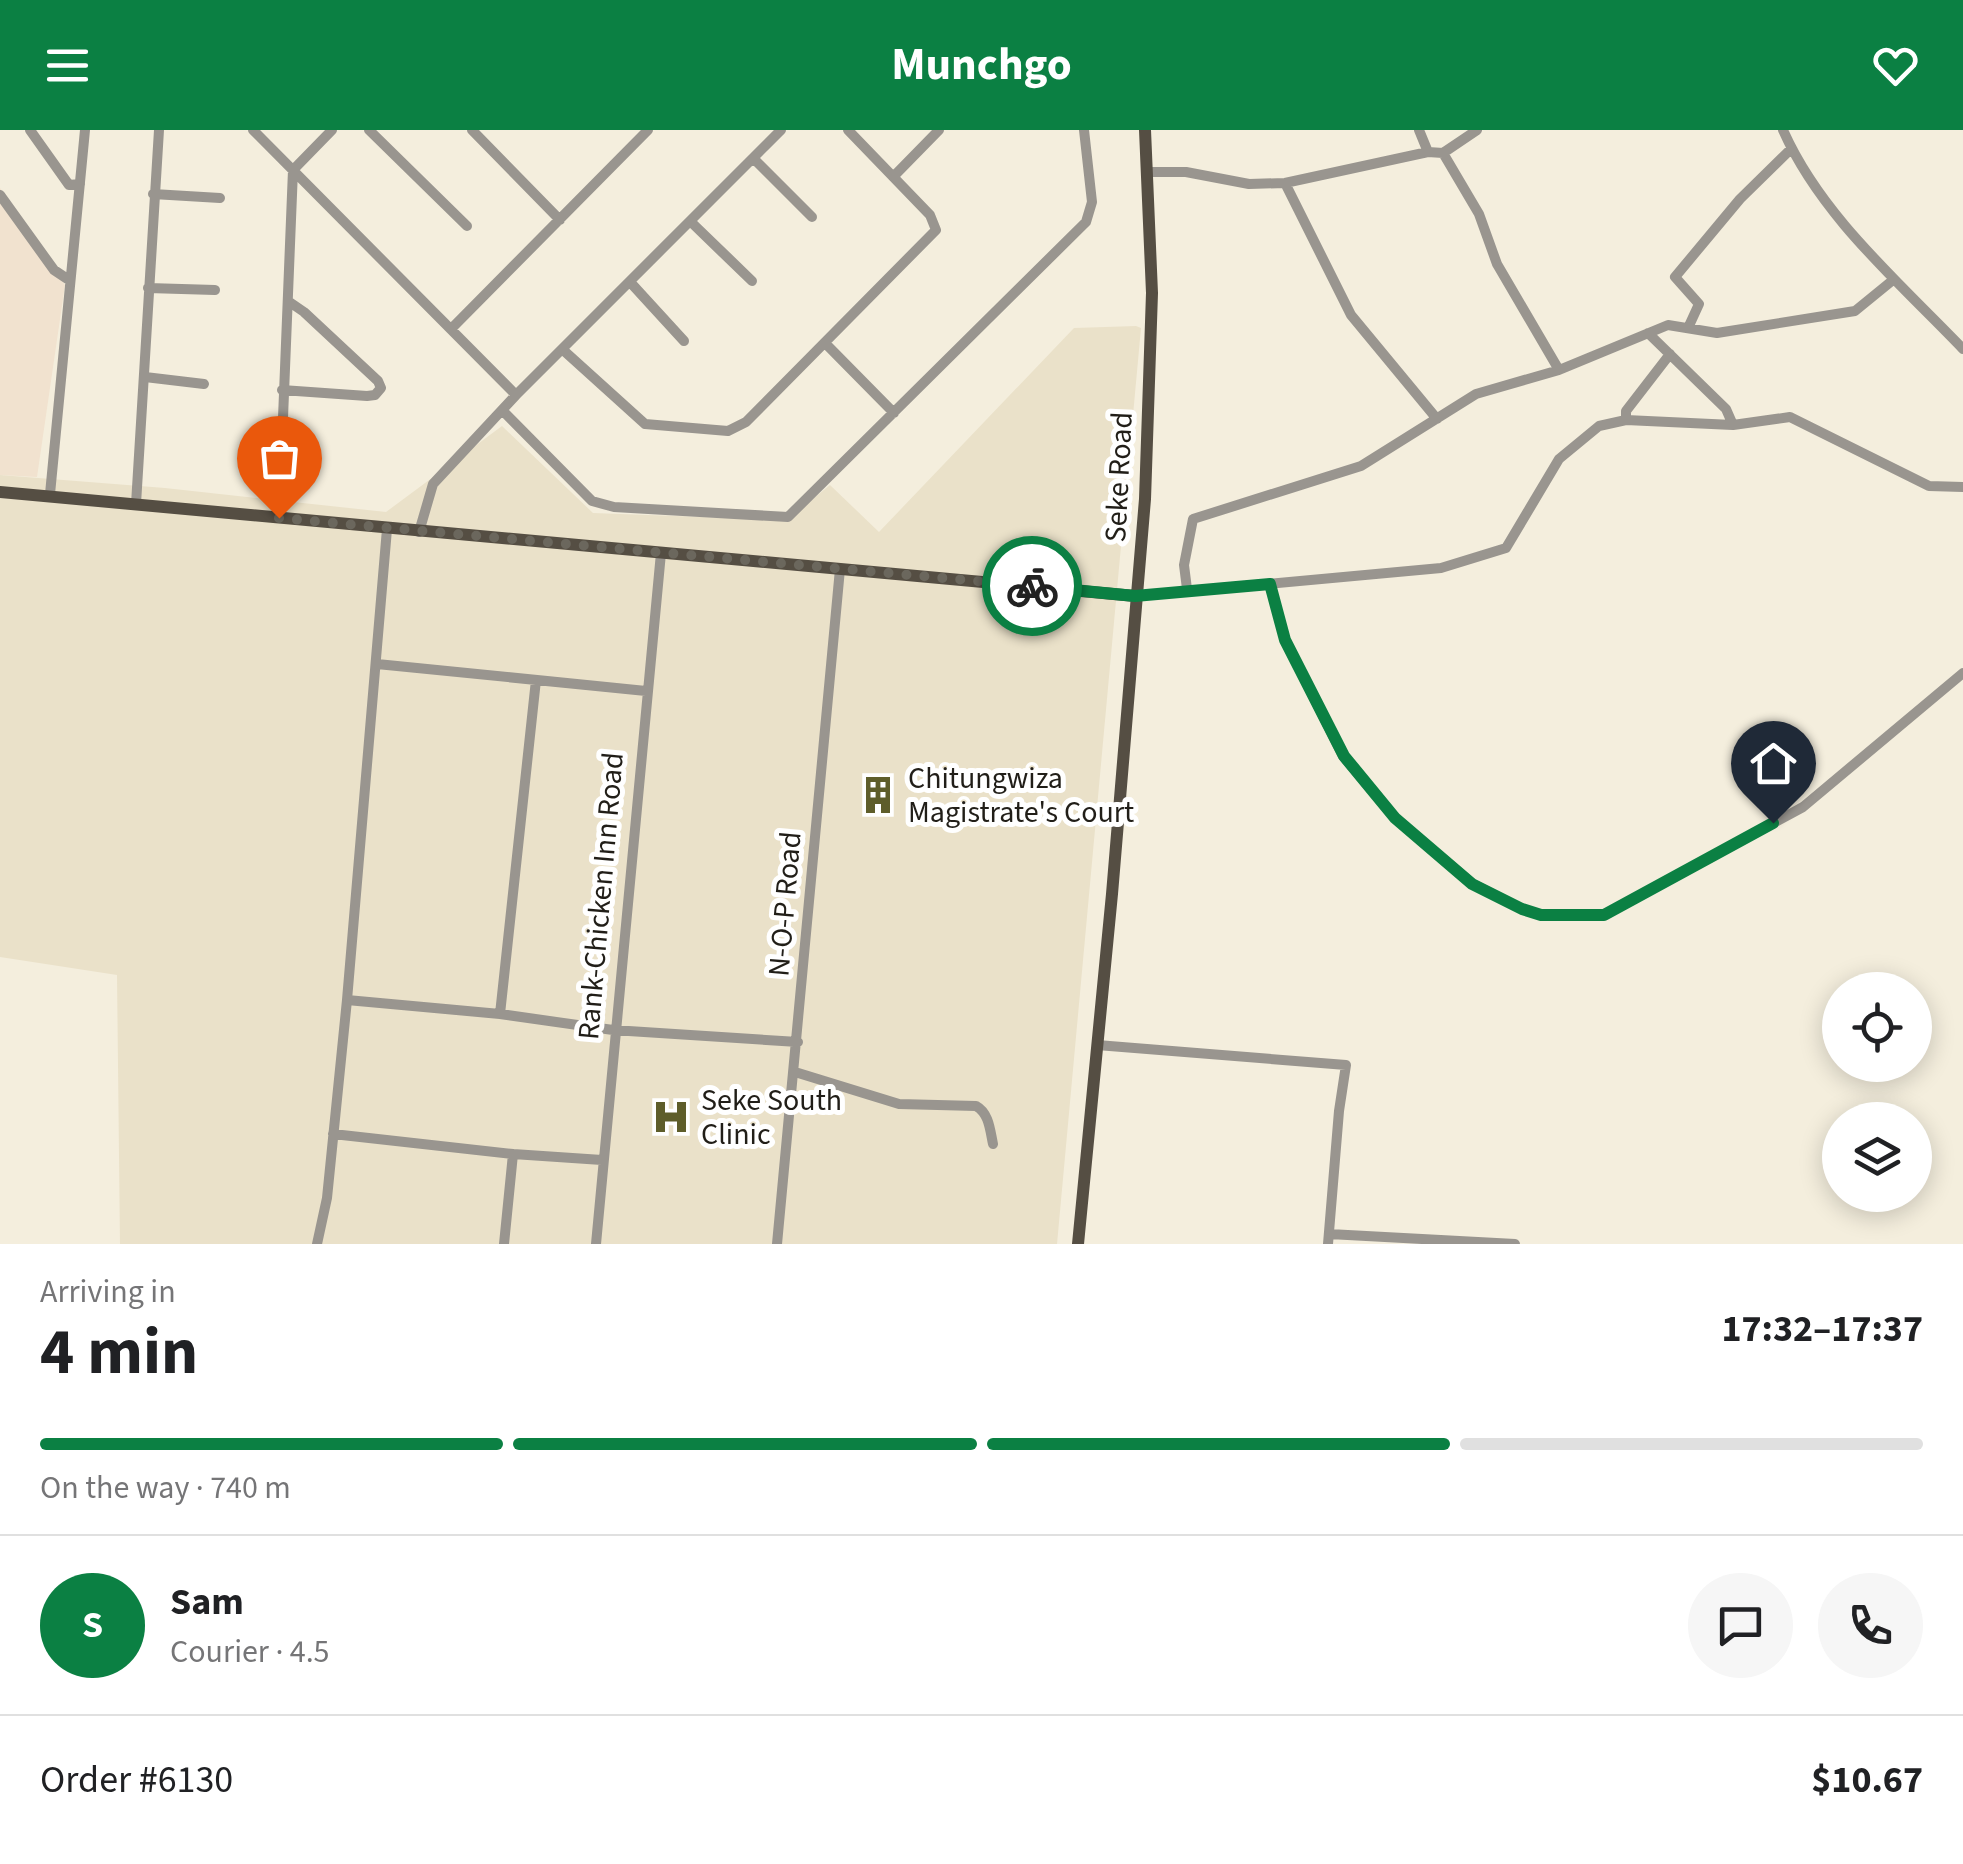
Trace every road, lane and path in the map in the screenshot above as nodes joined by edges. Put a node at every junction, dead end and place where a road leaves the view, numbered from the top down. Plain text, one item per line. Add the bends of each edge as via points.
1 (30, 130) edge
2 (85, 130) edge
3 (159, 130) edge
4 (252, 130) edge
5 (332, 130) edge
6 (368, 130) edge
7 (472, 130) edge
8 (648, 130) edge
9 (780, 130) edge
10 (848, 130) edge
11 (940, 130) edge
12 (1084, 130) edge
13 (1145, 130) edge
14 (1418, 130) edge
15 (1477, 130) edge
16 (1783, 130) edge
17 (1791, 149) junction
18 (1428, 152) junction
19 (1443, 153) junction
20 (753, 158) junction
21 (293, 170) junction
22 (1148, 172) junction
23 (894, 176) junction
24 (80, 184) junction
25 (1285, 184) junction
26 (153, 194) junction
27 (0, 195) edge
28 (220, 198) dead end
29 (812, 217) dead end
30 (560, 220) junction
31 (692, 222) junction
32 (466, 226) dead end
33 (68, 280) junction
34 (1892, 280) junction
35 (752, 281) dead end
36 (630, 282) junction
37 (148, 288) junction
38 (216, 290) dead end
39 (288, 301) junction
40 (452, 328) junction
41 (1688, 328) junction
42 (1648, 333) junction
43 (684, 341) dead end
44 (825, 343) junction
45 (562, 349) junction
46 (1963, 350) edge
47 (1670, 354) junction
48 (1558, 370) junction
49 (145, 377) junction
50 (204, 384) dead end
51 (282, 390) junction
52 (516, 395) junction
53 (502, 410) junction
54 (894, 413) junction
55 (1436, 419) junction
56 (1626, 420) junction
57 (1733, 425) junction
58 (1963, 488) edge
59 (0, 492) edge
60 (50, 494) junction
61 (136, 504) junction
62 (279, 518) junction
63 (388, 529) junction
64 (419, 532) junction
65 (661, 553) junction
66 (840, 569) junction
67 (1270, 584) junction
68 (1187, 589) junction
69 (1135, 596) junction
70 (377, 664) junction
71 (1963, 673) edge
72 (536, 680) junction
73 (646, 690) junction
74 (347, 1000) junction
75 (500, 1014) junction
76 (613, 1030) junction
77 (798, 1042) junction
78 (1098, 1045) junction
79 (795, 1072) junction
80 (333, 1134) junction
81 (993, 1144) dead end
82 (513, 1154) junction
83 (602, 1160) junction
84 (1329, 1239) edge
85 (317, 1244) edge
86 (504, 1244) edge
87 (596, 1244) edge
88 (777, 1244) edge
89 (1078, 1244) edge
90 (1515, 1244) edge

1 - 24 street via 69,186
2 - 24 street
3 - 26 street
4 - 21 street
5 - 21 street
6 - 32 street
7 - 30 street
8 - 30 street
9 - 20 street
10 - 23 street
11 - 23 street
12 - 54 street via 1092,202 1086,222
13 - 22 main road, Seke Road
14 - 18 street
15 - 19 street
16 - 17 street
17 - 34 street
17 - 41 street via 1675,277 1699,304
18 - 19 street
18 - 25 street
19 - 48 street
20 - 29 street
20 - 31 street
21 - 39 street
21 - 40 street
22 - 25 street
22 - 69 main road, Seke Road via 1152,293
23 - 44 street via 936,230
24 - 33 street
25 - 55 street via 1350,314
26 - 28 street
26 - 37 street
27 - 33 street
30 - 40 street
31 - 35 street
31 - 36 street
33 - 60 street
34 - 41 street via 1855,312 1717,333
34 - 46 street
36 - 43 street
36 - 45 street
37 - 38 street
37 - 49 street
39 - 51 street
39 - 51 street via 381,388 367,396
40 - 52 street
41 - 42 street via 1668,324
42 - 47 street
42 - 48 street
44 - 45 street via 746,422 728,431 645,424
44 - 54 street
45 - 52 street
47 - 56 street
47 - 57 street via 1726,409
48 - 55 street via 1476,394
49 - 50 street
49 - 61 street
51 - 62 street
52 - 53 street
53 - 54 street via 592,502 788,517
53 - 64 street via 433,484
55 - 68 street via 1362,466 1193,519 1184,565
56 - 57 street
56 - 67 street via 1599,426 1559,459 1506,548 1442,568
57 - 58 street via 1790,417 1929,486
59 - 60 main road
60 - 61 main road
61 - 62 main road
62 - 63 main road
63 - 64 main road
63 - 70 street
64 - 65 main road
65 - 66 main road
65 - 73 street, Rank-Chicken Inn Road
66 - 69 main road
66 - 77 street, N-O-P Road
67 - 68 street
67 - 71 street via 1285,640 1344,756 1395,818 1472,884 1541,915 1604,915 1803,806
68 - 69 street
69 - 78 main road, Seke Road
70 - 72 street
70 - 74 street
72 - 73 street
72 - 75 street
73 - 76 street, Rank-Chicken Inn Road
74 - 75 street
74 - 80 street
75 - 76 street
76 - 77 street
76 - 83 street, Rank-Chicken Inn Road
77 - 79 street, N-O-P Road
78 - 84 street via 1346,1065
78 - 89 main road, Seke Road
79 - 81 street via 899,1104 976,1106 987,1118
79 - 88 street, N-O-P Road
80 - 82 street
80 - 85 street
82 - 83 street
82 - 86 street
83 - 87 street, Rank-Chicken Inn Road
84 - 90 street

